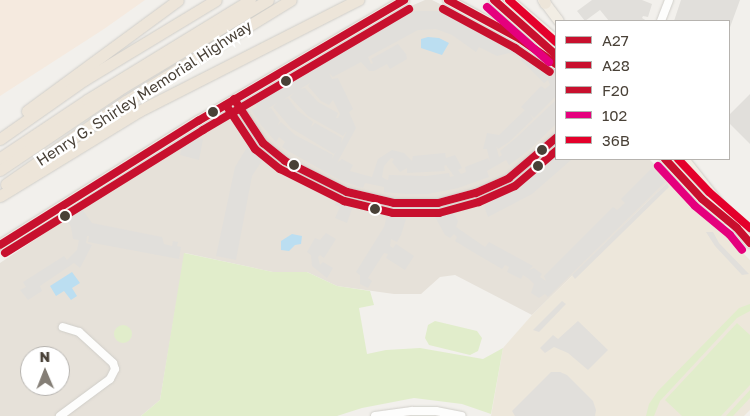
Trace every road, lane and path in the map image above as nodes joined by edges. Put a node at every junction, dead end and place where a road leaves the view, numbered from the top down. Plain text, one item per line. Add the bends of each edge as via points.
1 (178, 0) edge
2 (216, 0) edge
3 (250, 0) edge
4 (268, 0) edge
5 (291, 0) edge
6 (358, 0) edge
7 (404, 0) edge
8 (448, 0) edge
9 (494, 0) edge
10 (509, 0) edge
11 (669, 0) edge
12 (544, 1) edge
13 (557, 20) edge
14 (661, 20) edge
15 (555, 39) edge
16 (555, 54) edge
17 (555, 63) edge
18 (234, 99) junction
19 (0, 131) edge
20 (0, 139) edge
21 (555, 139) edge
22 (0, 158) edge
23 (666, 160) edge
24 (685, 160) edge
25 (0, 170) edge
26 (0, 188) edge
27 (710, 191) junction
28 (0, 196) edge
29 (702, 199) junction
30 (737, 228) junction
31 (750, 243) edge
32 (0, 245) edge
33 (63, 327) dead end
34 (60, 416) edge
35 (375, 416) edge
36 (462, 416) edge

1 - 19 highway
2 - 20 highway via 84,80
3 - 22 highway via 94,95
4 - 25 highway via 123,88
5 - 26 highway, Henry G. Shirley Memorial Highway via 126,100
6 - 28 highway via 140,111
7 - 18 main road
8 - 17 main road via 520,39
9 - 16 main road
10 - 15 main road
11 - 14 street
12 - 13 main road
18 - 21 street via 260,139 285,161 347,192 398,204 441,202 487,189 525,166
18 - 32 main road
23 - 29 main road
24 - 27 main road
27 - 29 main road
27 - 30 main road
29 - 30 main road
30 - 31 main road
33 - 34 street via 79,332 113,363 115,369 110,379
35 - 36 street via 436,411

